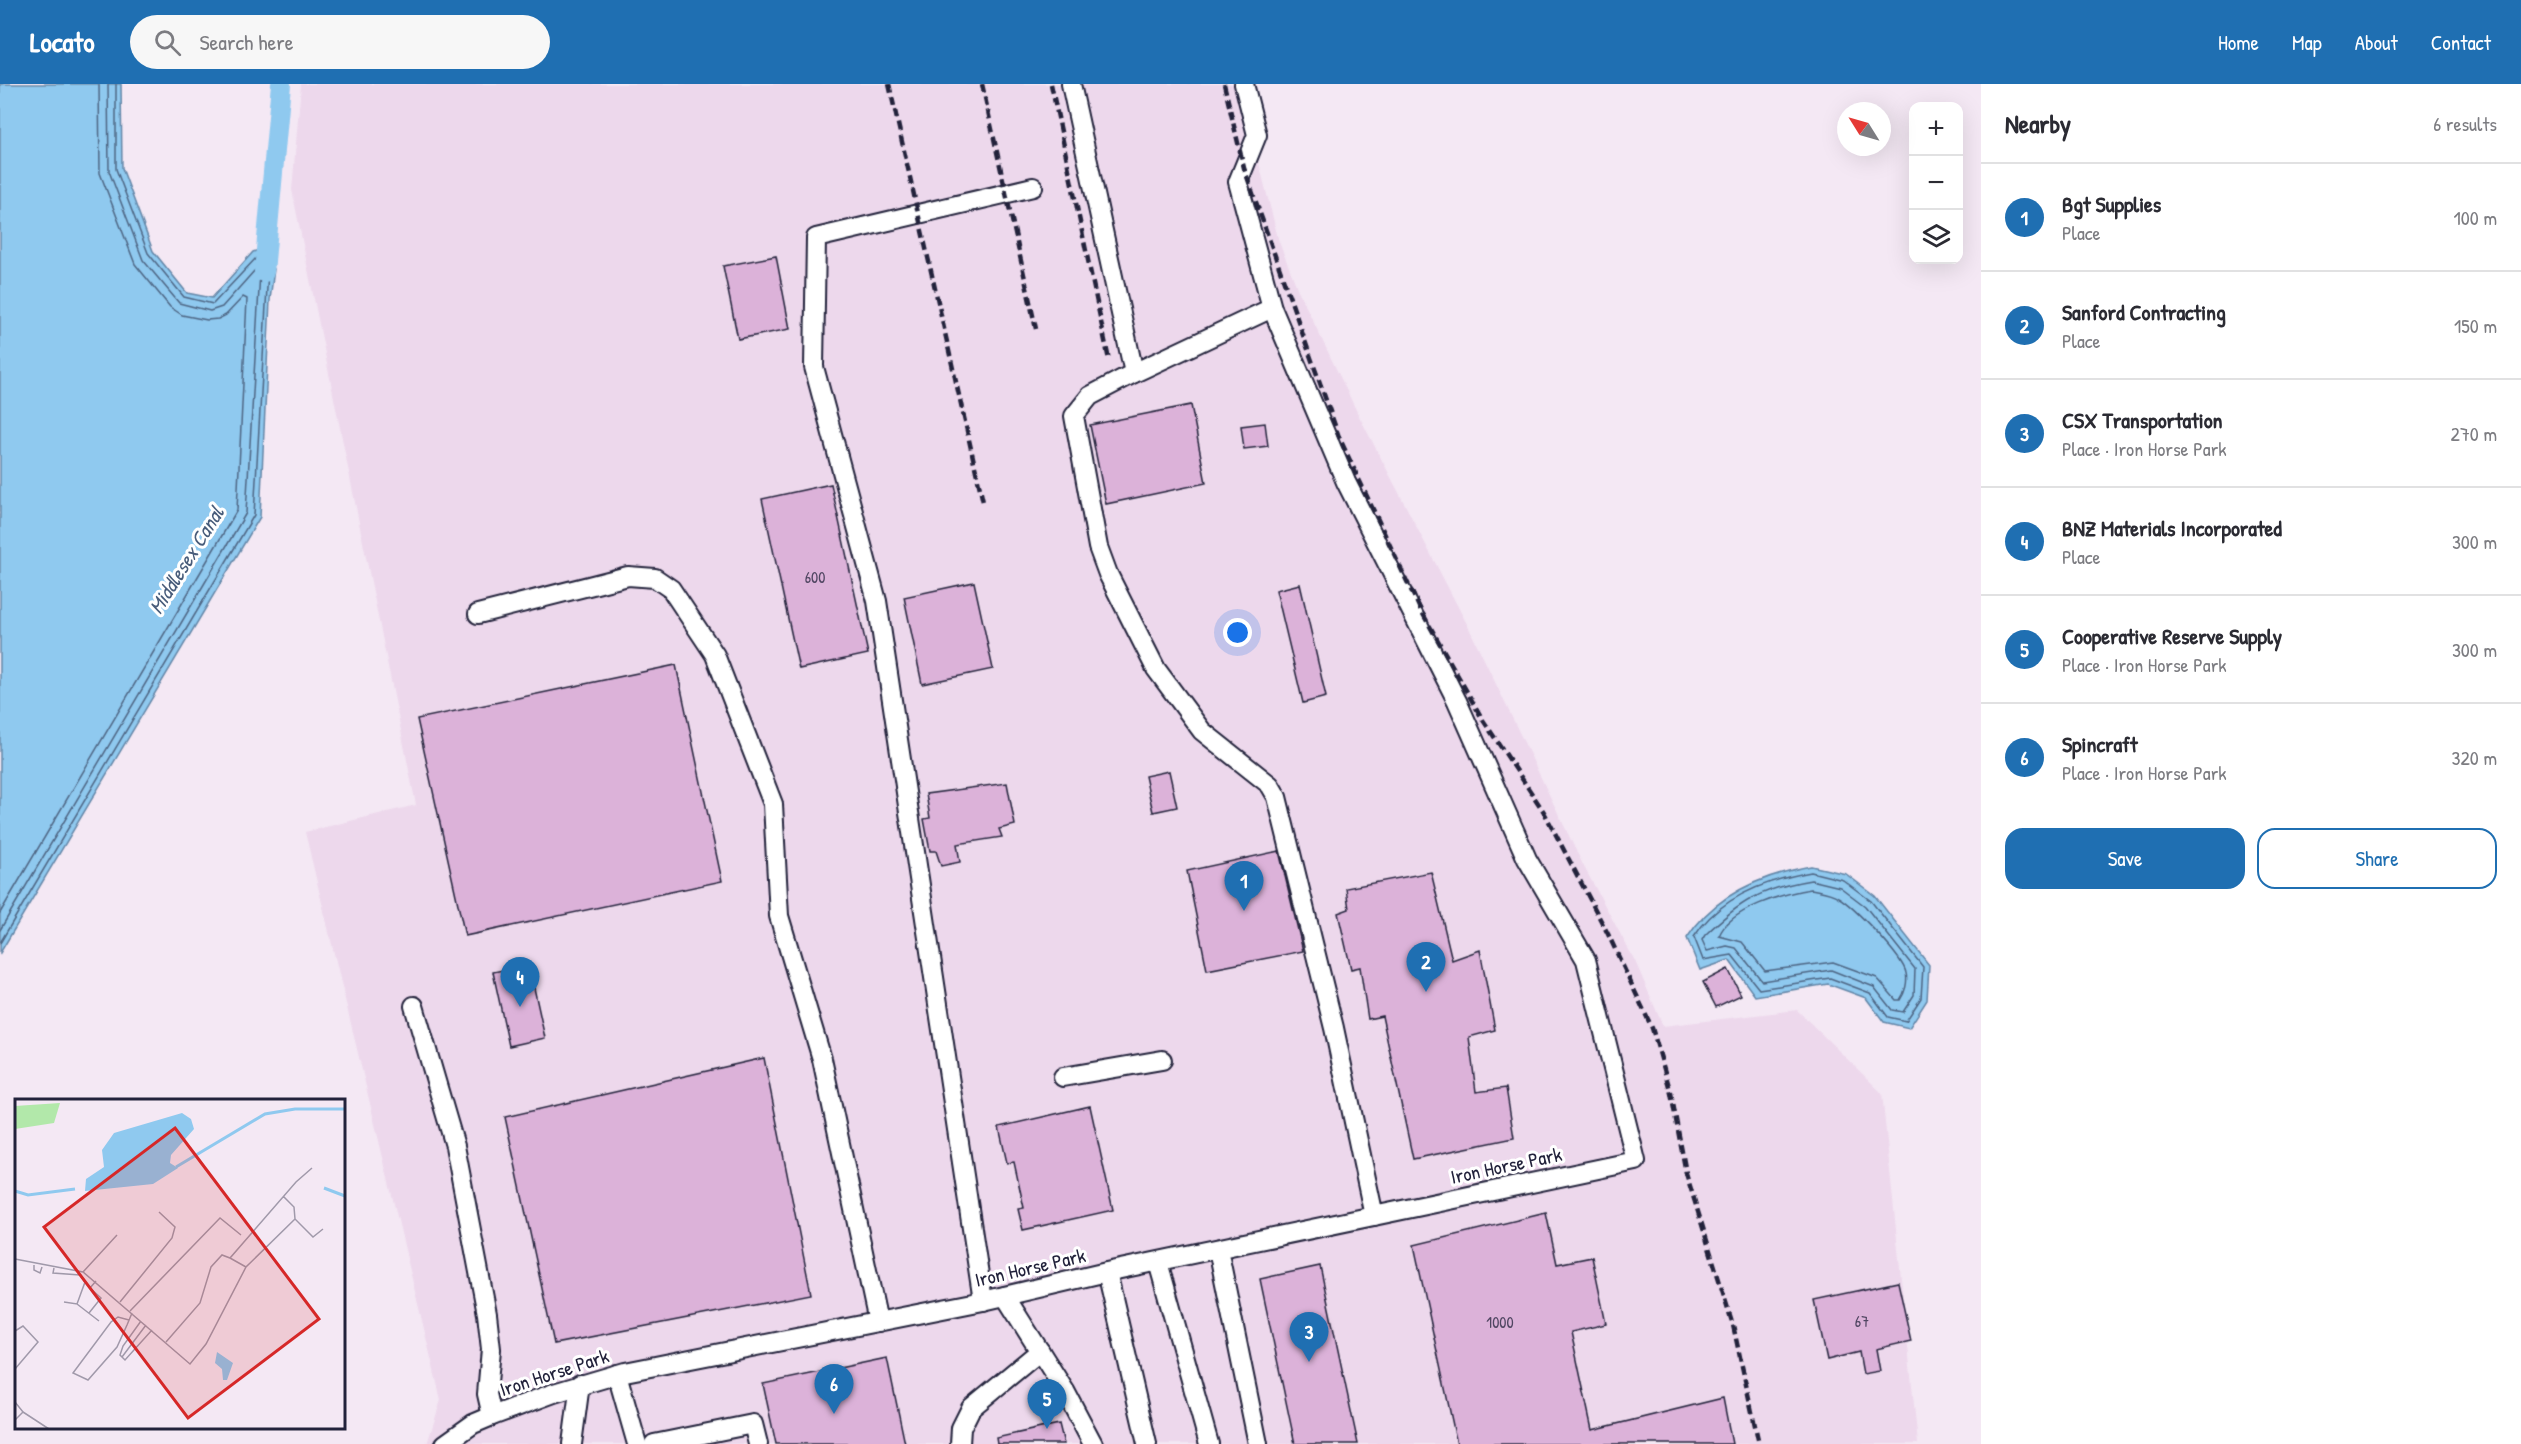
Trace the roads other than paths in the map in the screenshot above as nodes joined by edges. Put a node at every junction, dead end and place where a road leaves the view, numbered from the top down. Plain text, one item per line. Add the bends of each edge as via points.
1 (1071, 84) edge
2 (1244, 84) edge
3 (1033, 187) dead end
4 (1272, 308) junction
5 (1134, 373) junction
6 (478, 614) dead end
7 (414, 1006) dead end
8 (1162, 1060) dead end
9 (1063, 1077) dead end
10 (1374, 1216) junction
11 (1218, 1249) junction
12 (1158, 1262) junction
13 (1107, 1272) junction
14 (1005, 1296) junction
15 (983, 1301) junction
16 (878, 1322) junction
17 (1040, 1351) junction
18 (617, 1374) junction
19 (580, 1384) junction
20 (492, 1416) junction
21 (445, 1444) edge
22 (572, 1444) edge
23 (637, 1444) edge
24 (654, 1444) edge
25 (759, 1444) edge
26 (960, 1444) edge
27 (1093, 1444) edge
28 (1147, 1444) edge
29 (1209, 1444) edge
30 (1258, 1444) edge

1 - 5 street
2 - 4 street via 1257,135 1238,183
3 - 15 street via 816,238 814,367 877,601
4 - 5 street
4 - 10 street, Iron Horse Park via 1346,482 1457,701 1527,859 1587,960 1636,1161
5 - 10 street via 1090,396 1074,416 1098,547 1156,669 1186,712 1202,731 1265,780 1277,797 1334,1028
6 - 16 street via 628,576 655,578 671,589 715,655 773,804 779,916 822,1059
7 - 20 street via 455,1146 485,1303 491,1348 488,1395
8 - 9 street
10 - 11 street, Iron Horse Park
11 - 12 street, Iron Horse Park
11 - 30 street
12 - 13 street, Iron Horse Park
12 - 29 street
13 - 14 street, Iron Horse Park
13 - 28 street
14 - 15 street, Iron Horse Park
14 - 17 street
15 - 16 street, Iron Horse Park
16 - 18 street, Iron Horse Park
17 - 26 street via 971,1408 961,1428
17 - 27 street
18 - 19 street, Iron Horse Park
18 - 23 street
19 - 20 street, Iron Horse Park
19 - 22 street
20 - 21 street, Iron Horse Park
24 - 25 street via 753,1424

